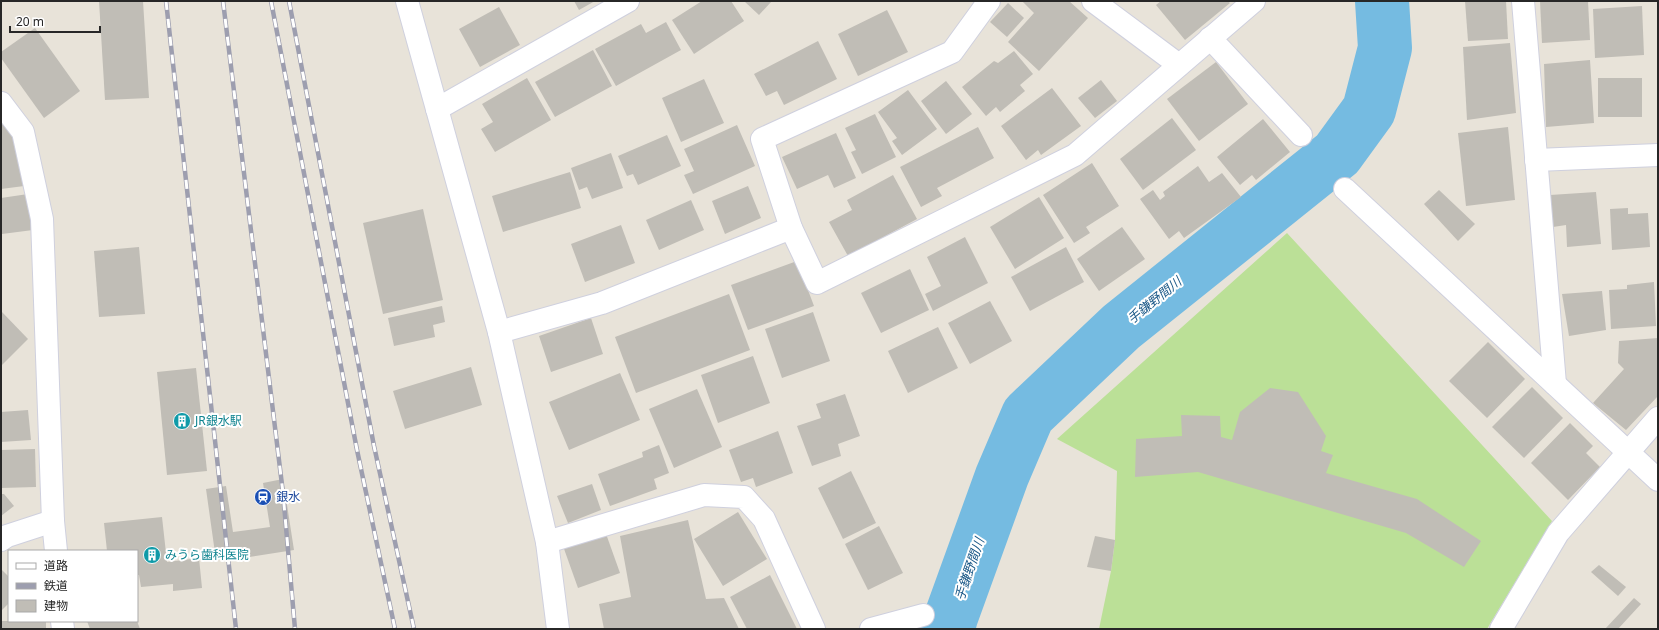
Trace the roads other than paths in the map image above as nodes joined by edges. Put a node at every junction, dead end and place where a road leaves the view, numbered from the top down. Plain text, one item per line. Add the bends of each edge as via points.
1 (407, 1) edge
2 (628, 1) edge
3 (989, 1) edge
4 (1093, 1) edge
5 (1254, 1) edge
6 (1523, 1) edge
7 (1210, 38) junction
8 (1179, 65) junction
9 (1, 103) edge
10 (438, 109) junction
11 (1300, 136) dead end
12 (1658, 155) edge
13 (1536, 160) junction
14 (1346, 189) dead end
15 (792, 228) junction
16 (499, 332) junction
17 (1555, 384) junction
18 (1658, 418) edge
19 (1628, 452) junction
20 (1658, 480) edge
21 (53, 521) junction
22 (1, 540) edge
23 (547, 542) junction
24 (56, 550) edge
25 (923, 615) dead end
26 (558, 629) edge
27 (814, 629) edge
28 (871, 629) edge
29 (1501, 629) edge

1 - 10 street
2 - 10 street
3 - 15 street via 952,52 762,138
4 - 8 street
5 - 7 street
6 - 13 street
7 - 8 street
7 - 11 street
8 - 15 street via 1075,155 817,283
9 - 21 street via 23,132 42,219
10 - 16 street
12 - 13 street
13 - 17 street
14 - 17 street
15 - 16 street via 602,303
16 - 23 street
17 - 19 street
18 - 19 street
19 - 20 street
19 - 29 street via 1558,533
21 - 22 street
21 - 24 street
23 - 26 street
23 - 27 street via 704,495 744,497 764,519
25 - 28 street

